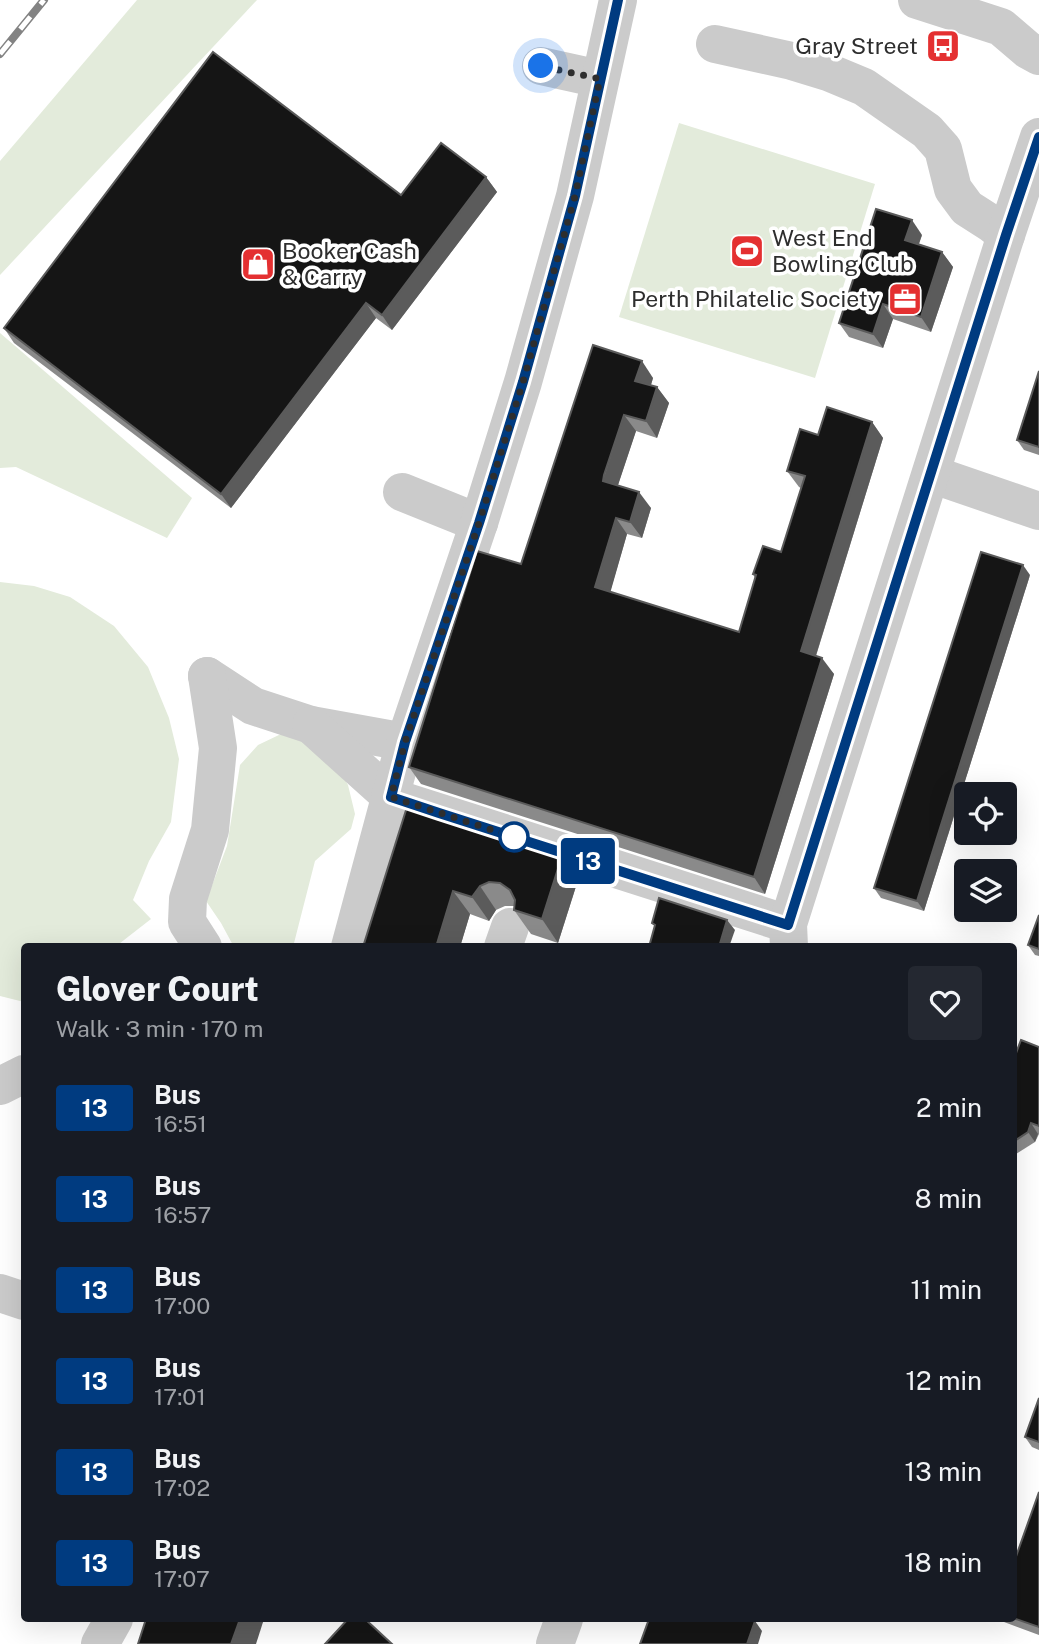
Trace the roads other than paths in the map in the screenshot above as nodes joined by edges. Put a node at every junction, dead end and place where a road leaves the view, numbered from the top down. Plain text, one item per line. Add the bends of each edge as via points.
1 (618, 0) edge
2 (917, 0) edge
3 (715, 44) dead end
4 (1039, 56) edge
5 (541, 66) dead end
6 (600, 79) junction
7 (1039, 137) edge
8 (1006, 235) junction
9 (931, 474) junction
10 (402, 492) dead end
11 (1039, 511) edge
12 (479, 523) junction
13 (311, 725) junction
14 (405, 742) junction
15 (391, 797) junction
16 (789, 936) edge
17 (200, 943) edge
18 (351, 943) edge
19 (21, 1076) edge
20 (0, 1086) edge
21 (0, 1293) edge
22 (21, 1300) edge
23 (112, 1622) edge
24 (563, 1622) edge
25 (100, 1644) edge
26 (555, 1644) edge

1 - 6 street
2 - 4 street via 1001,27
3 - 8 street via 792,61 864,87 927,131 943,149 953,189 967,208
5 - 6 street
6 - 12 street via 575,196
7 - 8 street
8 - 9 street
9 - 11 street
9 - 16 street
10 - 12 street
12 - 14 street
13 - 14 street
13 - 15 street
13 - 17 street via 253,706 207,676 218,748 210,831 188,899 187,922
14 - 15 street
15 - 16 street via 531,859
15 - 18 street
19 - 20 street
21 - 22 street
23 - 25 street
24 - 26 street

